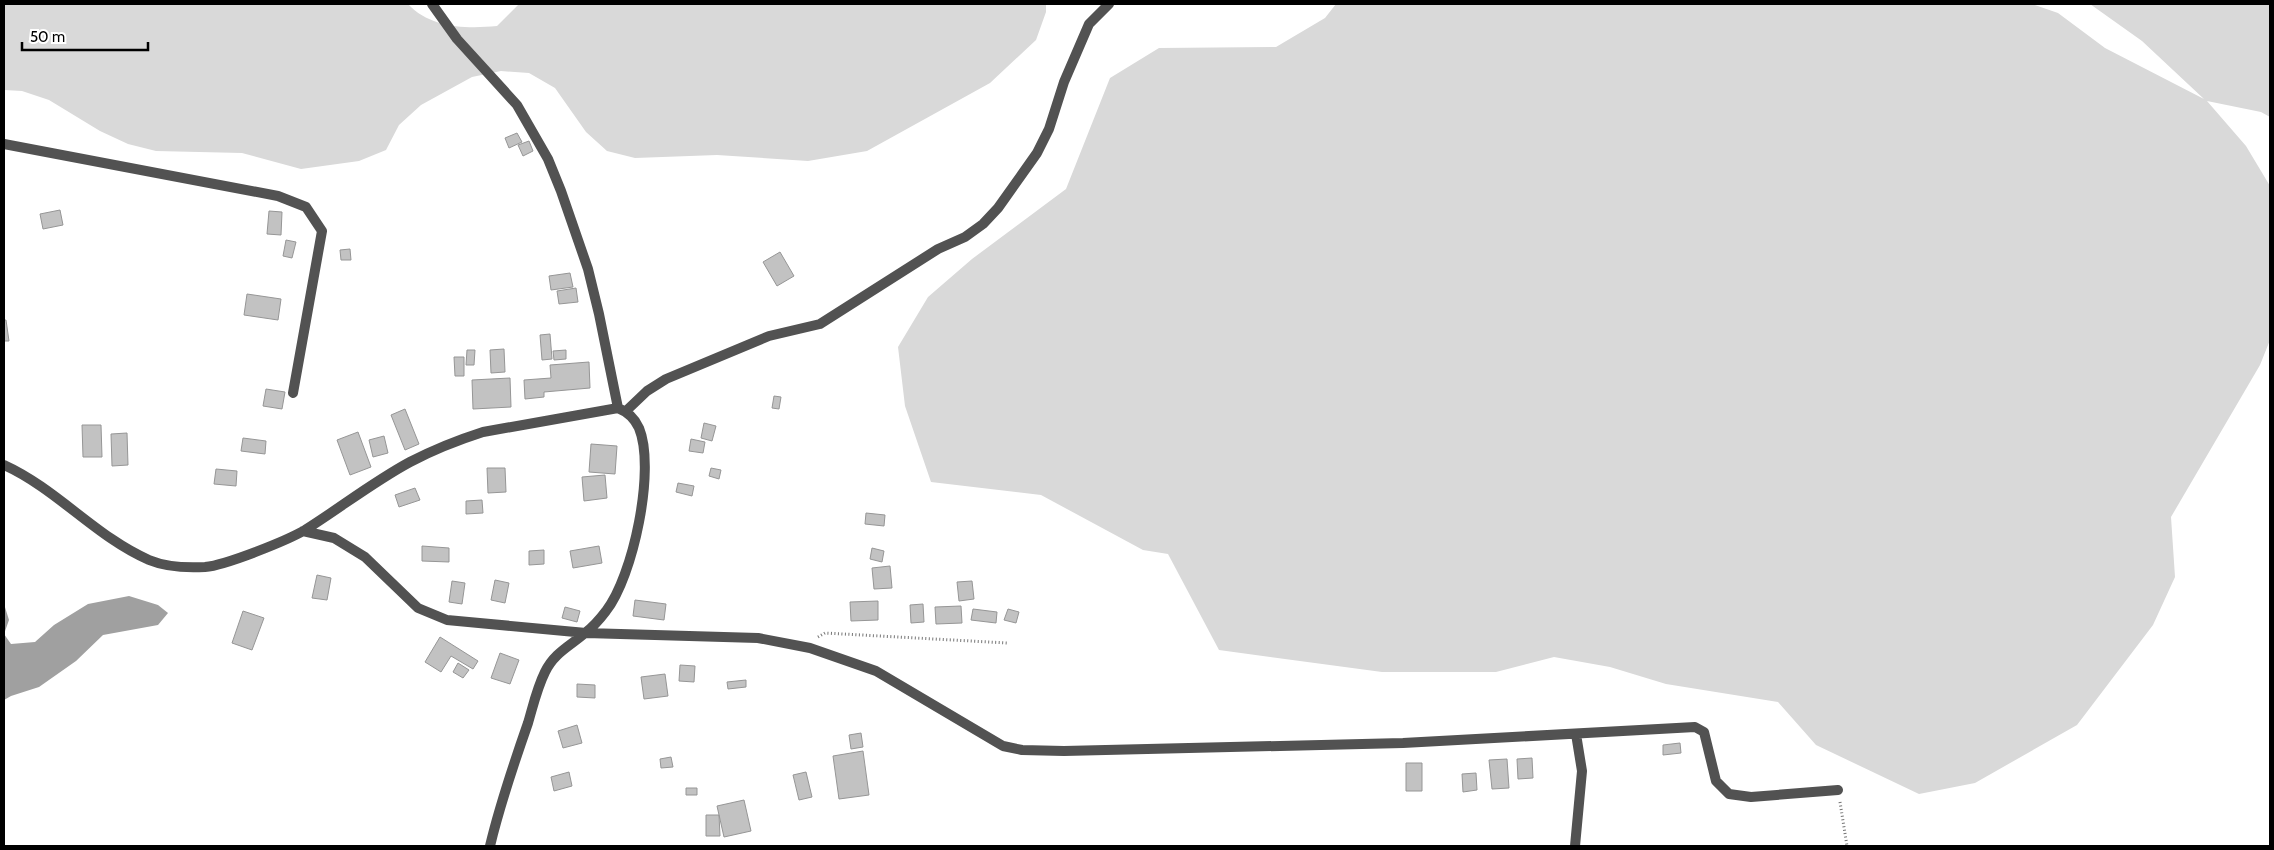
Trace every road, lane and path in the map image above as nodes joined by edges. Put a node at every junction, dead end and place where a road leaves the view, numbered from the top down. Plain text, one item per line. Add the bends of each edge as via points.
1 (432, 4) edge
2 (1110, 4) edge
3 (4, 144) edge
4 (293, 393) dead end
5 (622, 409) junction
6 (4, 465) edge
7 (303, 531) junction
8 (586, 633) junction
9 (1007, 643) dead end
10 (800, 646) junction
11 (1576, 734) junction
12 (1838, 790) joint
13 (490, 846) edge
14 (1575, 846) edge
15 (1847, 846) edge

1 - 5 street via 457,39 517,105 548,160 588,270
2 - 5 street via 1089,24 1037,154 998,208 982,224 820,324 769,336 675,375
3 - 4 street via 278,196 306,207 322,231
5 - 7 street via 483,432 462,439 410,462
5 - 8 street via 634,419 643,440 639,528 632,555 607,610
6 - 7 street via 117,543 151,561 177,567 207,567
7 - 8 street via 334,538 365,557 418,608 447,620
8 - 10 street via 758,638
8 - 13 street via 555,656 544,673 508,778
9 - 10 path via 825,633
10 - 11 street via 876,671 1003,746 1022,750 1403,743
11 - 12 street via 1695,727 1704,732 1716,780 1728,794 1751,797
11 - 14 street via 1582,771
12 - 15 path

